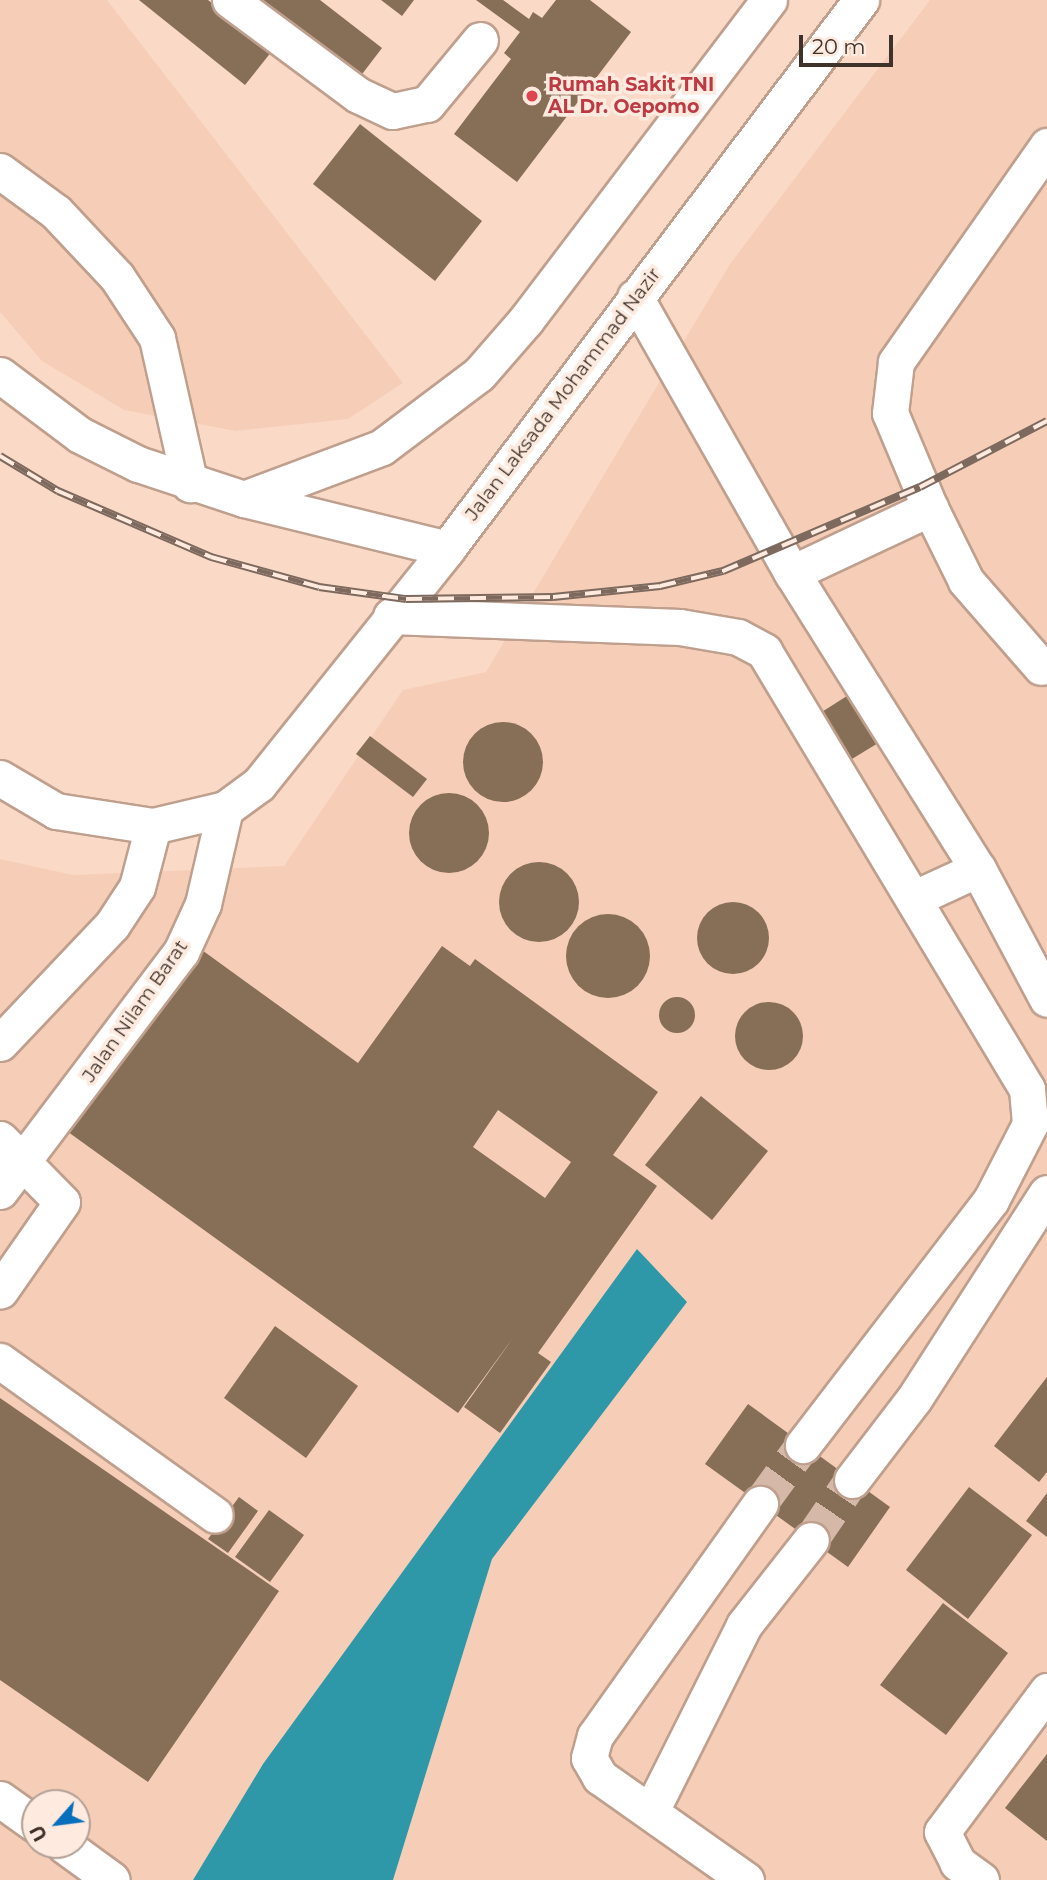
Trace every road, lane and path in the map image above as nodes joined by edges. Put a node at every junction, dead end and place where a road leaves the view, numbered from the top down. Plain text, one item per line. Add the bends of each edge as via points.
1 (230, 0) edge
2 (769, 0) edge
3 (861, 0) edge
4 (480, 40) dead end
5 (1047, 146) edge
6 (0, 171) edge
7 (635, 297) junction
8 (0, 375) edge
9 (190, 484) junction
10 (244, 499) junction
11 (930, 508) junction
12 (447, 549) junction
13 (792, 573) junction
14 (391, 617) junction
15 (1045, 666) edge
16 (0, 778) edge
17 (225, 809) junction
18 (153, 826) junction
19 (978, 869) junction
20 (915, 898) junction
21 (1047, 999) edge
22 (0, 1043) edge
23 (10, 1150) edge
24 (0, 1191) edge
25 (1047, 1193) edge
26 (0, 1291) edge
27 (0, 1361) edge
28 (803, 1445) tunnel mouth
29 (852, 1480) tunnel mouth
30 (760, 1504) tunnel mouth
31 (215, 1515) dead end
32 (811, 1540) tunnel mouth
33 (1047, 1691) edge
34 (0, 1799) edge
35 (651, 1811) junction
36 (21, 1814) edge
37 (83, 1859) edge
38 (112, 1880) edge
39 (746, 1880) edge
40 (981, 1880) edge

1 - 4 street via 358,95 393,111 427,104
2 - 10 street via 526,320 479,374 382,447
3 - 7 street, Jalan Laksada Mohammad Nazir
5 - 11 street via 896,362 890,413
6 - 9 street via 82,240 117,277 157,338
7 - 12 street, Jalan Laksada Mohammad Nazir
7 - 13 street
8 - 9 street via 80,435
9 - 10 street
10 - 12 street
11 - 13 street
11 - 15 street via 988,612
12 - 14 street, Jalan Laksada Mohammad Nazir
13 - 19 street
14 - 17 street, Jalan Laksada Mohammad Nazir via 259,783
14 - 20 street via 589,620 738,637 764,651 781,673
16 - 18 street via 56,811
17 - 18 street
17 - 23 street, Jalan Nilam Barat via 204,904 181,952
18 - 22 street via 137,887 111,925
19 - 20 street
19 - 21 street
20 - 28 street via 1027,1089 1030,1124 991,1200
23 - 24 street, Jalan Nilam Barat
23 - 26 street via 62,1202
25 - 29 street via 914,1399
27 - 31 street
30 - 35 street via 595,1736 589,1758 600,1777
32 - 35 street via 744,1625
33 - 40 street via 942,1832 958,1863
34 - 36 street
35 - 39 street
37 - 38 street

